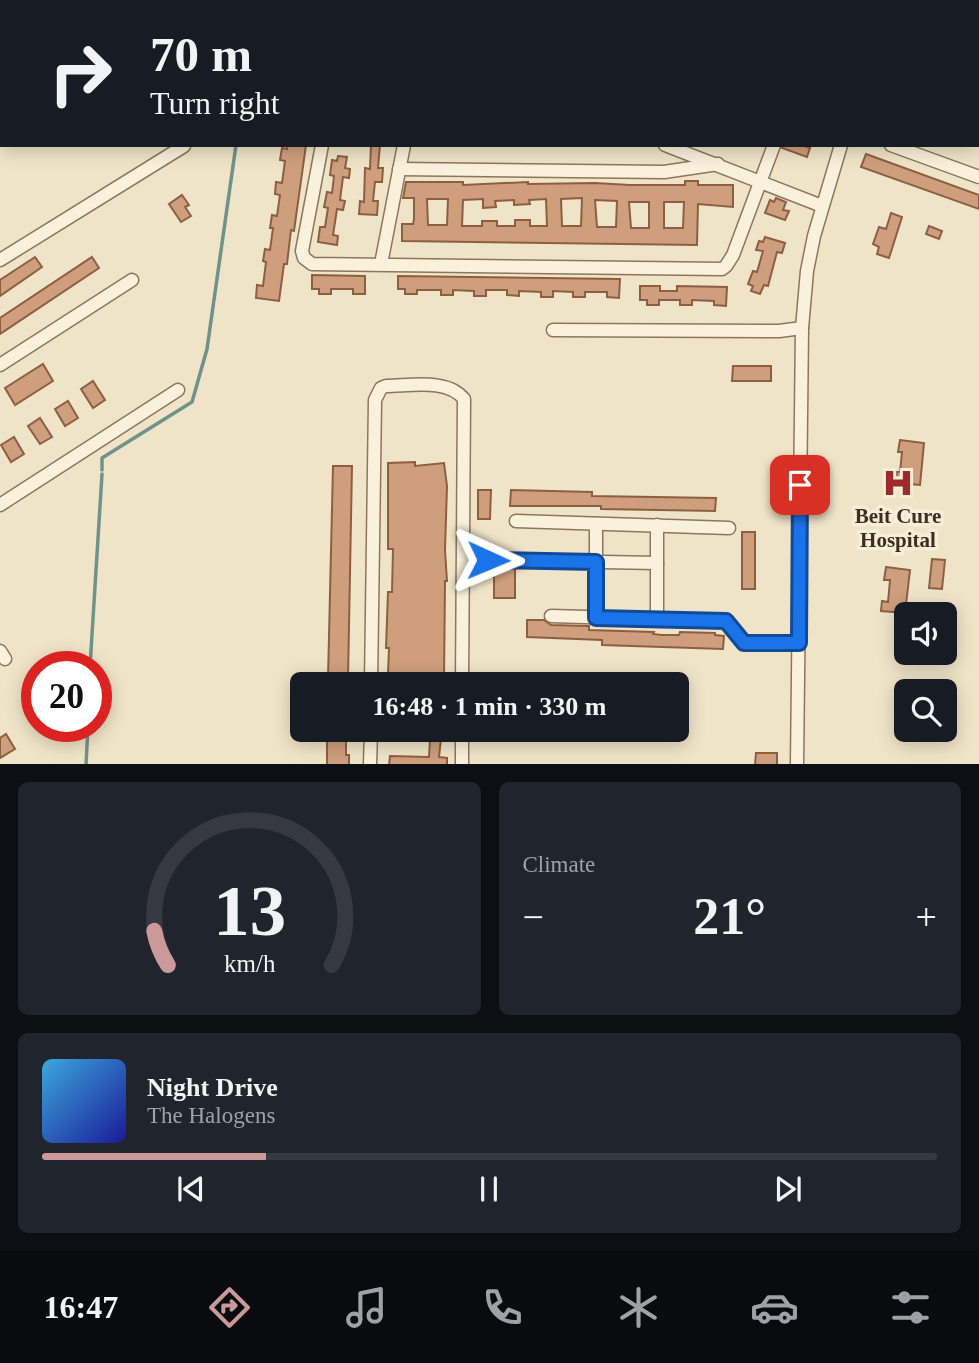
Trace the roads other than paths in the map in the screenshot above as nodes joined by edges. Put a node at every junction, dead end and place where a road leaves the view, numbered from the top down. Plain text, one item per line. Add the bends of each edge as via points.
1 (182, 147) edge
2 (322, 147) edge
3 (404, 147) edge
4 (671, 147) edge
5 (773, 147) edge
6 (840, 147) edge
7 (912, 149) edge
8 (718, 164) junction
9 (399, 169) junction
10 (979, 177) edge
11 (760, 181) junction
12 (822, 206) junction
13 (0, 260) edge
14 (381, 264) junction
15 (132, 279) dead end
16 (802, 328) junction
17 (553, 330) dead end
18 (0, 365) edge
19 (178, 390) dead end
20 (0, 505) edge
21 (516, 521) dead end
22 (596, 524) junction
23 (657, 526) junction
24 (729, 528) dead end
25 (488, 560) dead end
26 (596, 562) junction
27 (657, 563) junction
28 (551, 616) dead end
29 (596, 618) junction
30 (657, 619) junction
31 (799, 643) junction
32 (371, 672) edge
33 (462, 672) edge
34 (370, 742) edge
35 (462, 742) edge
36 (370, 764) edge
37 (462, 764) edge
38 (797, 764) edge

1 - 13 street
2 - 14 street via 304,258 312,264
3 - 9 street
4 - 8 street
5 - 11 street
6 - 12 street
7 - 10 street
8 - 9 street via 664,172
8 - 11 street
9 - 14 street
11 - 12 street
11 - 14 street via 733,255 722,269
12 - 16 street via 807,271
15 - 18 street
16 - 17 street
16 - 31 street
19 - 20 street
21 - 22 street
22 - 23 street
22 - 26 street
23 - 24 street
23 - 27 street
25 - 26 street
26 - 27 street
26 - 29 street
27 - 30 street
28 - 29 street
29 - 30 street
30 - 31 street via 726,621 744,643
31 - 38 street
32 - 33 street via 375,400 386,386 433,385 451,388 464,400
34 - 36 street
35 - 37 street

